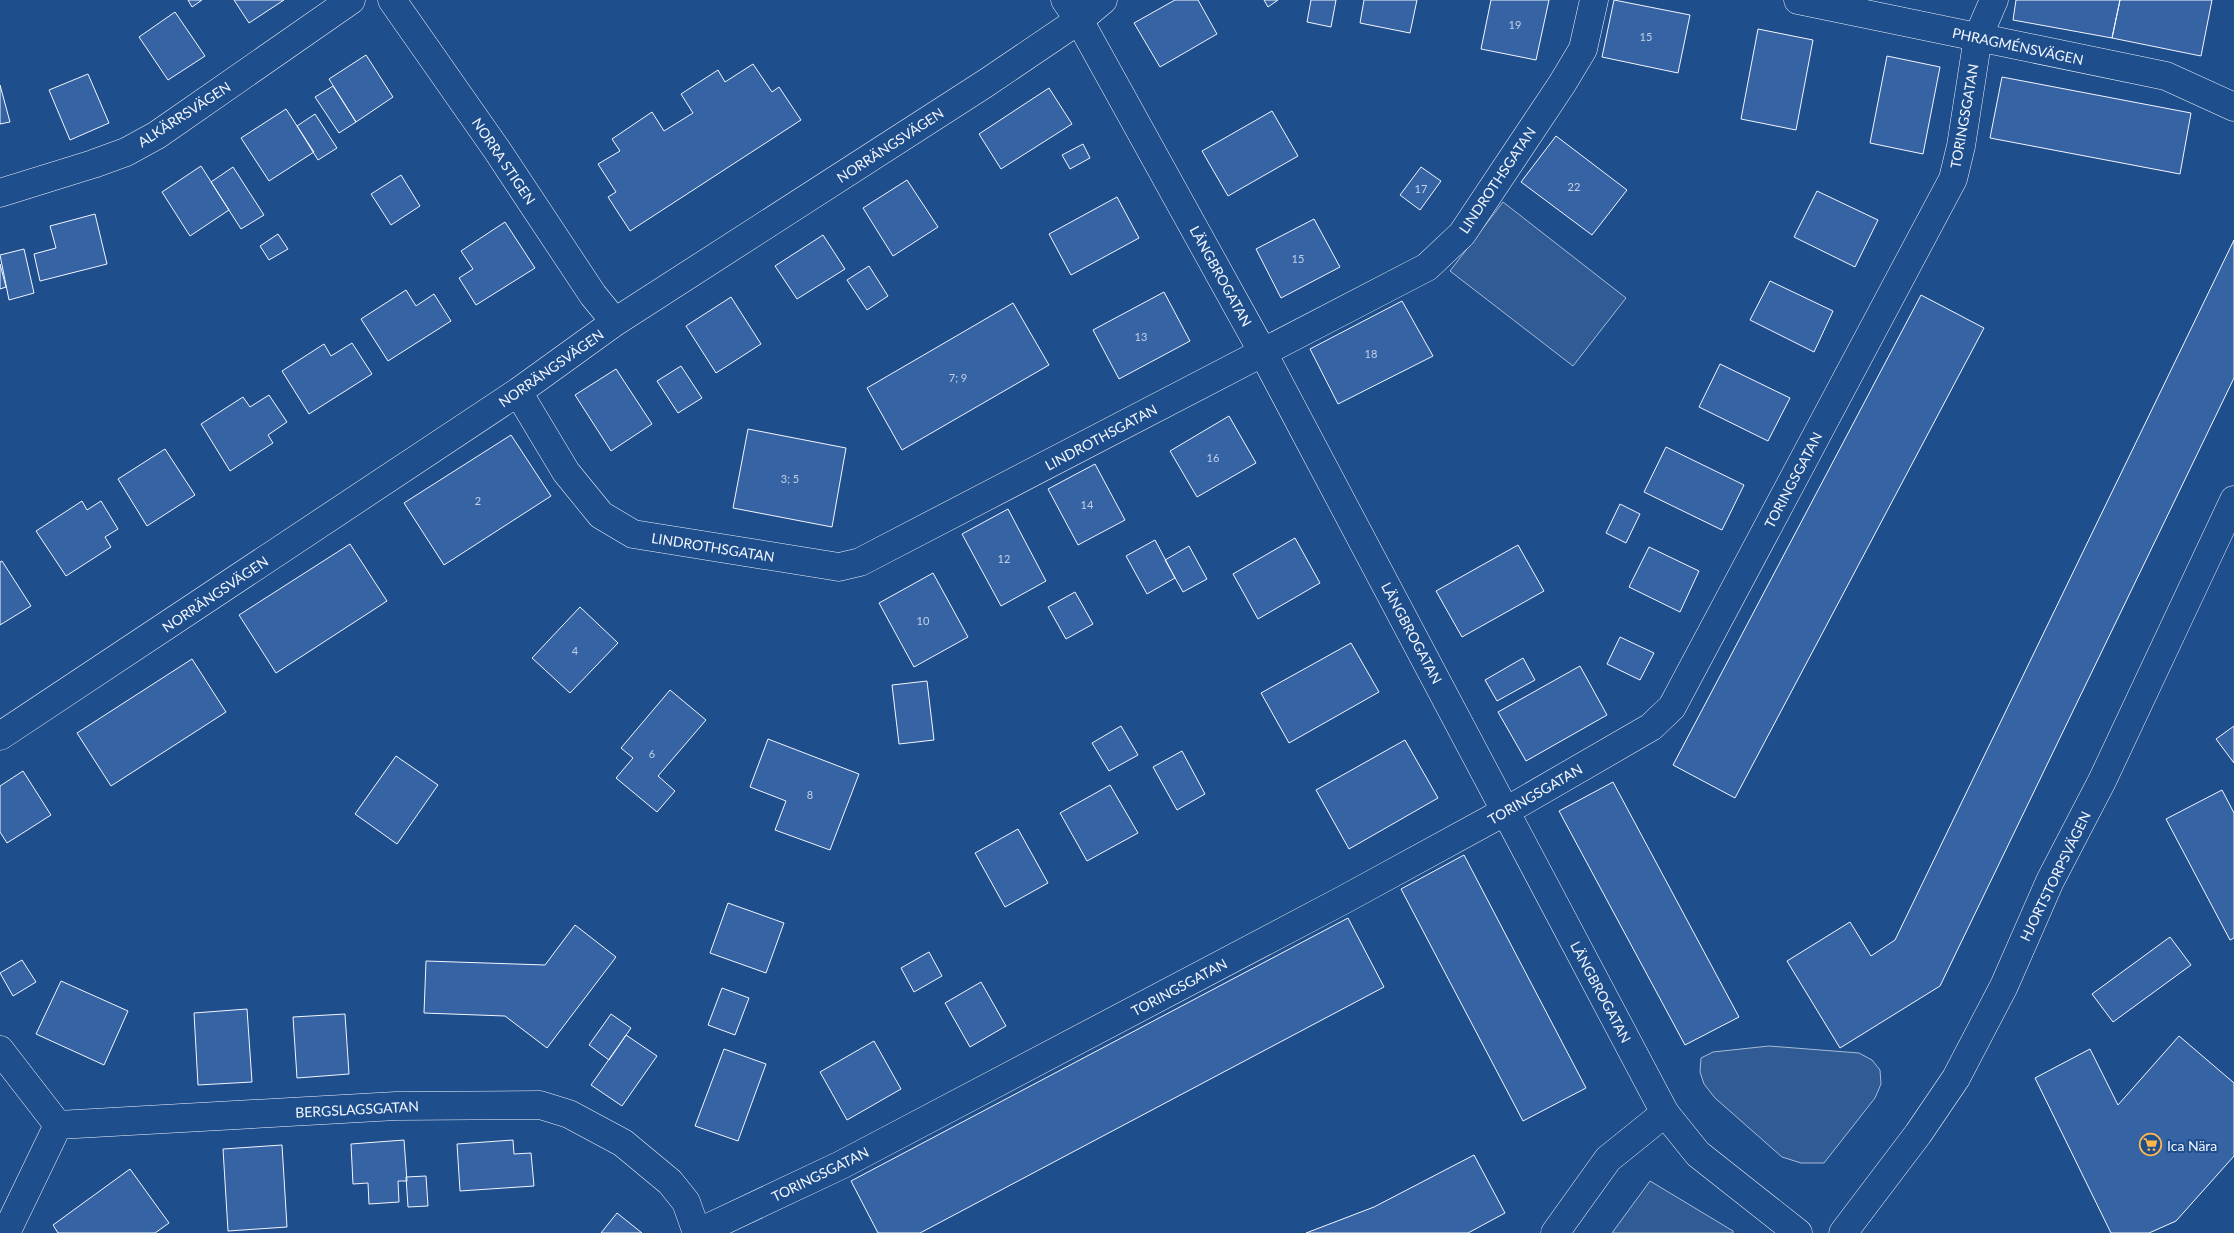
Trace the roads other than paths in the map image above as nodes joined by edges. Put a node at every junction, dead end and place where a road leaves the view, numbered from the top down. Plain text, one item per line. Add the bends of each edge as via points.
1 (351, 0) edge
2 (392, 0) edge
3 (1103, 0) edge
4 (1594, 0) edge
5 (1798, 0) edge
6 (1994, 0) edge
7 (1072, 10) edge
8 (1978, 37) junction
9 (2234, 106) edge
10 (0, 193) edge
11 (615, 322) junction
12 (1262, 351) junction
13 (518, 392) junction
14 (2234, 500) edge
15 (0, 736) edge
16 (1506, 811) junction
17 (0, 1050) edge
18 (1665, 1113) junction
19 (58, 1126) junction
20 (6, 1233) edge
21 (697, 1233) edge
22 (1555, 1233) edge
23 (1798, 1233) edge
24 (1843, 1233) edge

1 - 10 street, ALKÄRRSVÄGEN via 134,148
2 - 11 street, NORRA STIGEN
3 - 7 street, NORRÄNGSVÄGEN
4 - 12 street, LINDROTHSGATAN via 1583,49 1462,234 1427,267
5 - 8 street, PHRAGMÉNSVÄGEN
6 - 8 street, TORINGSGATAN
7 - 11 street, NORRÄNGSVÄGEN
7 - 12 street, LÄNGBROGATAN
8 - 9 street, PHRAGMÉNSVÄGEN via 2166,76
8 - 16 street, TORINGSGATAN via 1961,146 1952,180 1672,707 1651,727
11 - 13 street, NORRÄNGSVÄGEN
12 - 13 street, LINDROTHSGATAN via 910,537 860,562 839,567 633,534 601,515 566,472
12 - 16 street, LÄNGBROGATAN
13 - 15 street, NORRÄNGSVÄGEN
14 - 24 street, HJORTSTORPSVÄGEN via 2102,781 2050,880 2004,986 1956,1078
16 - 18 street, LÄNGBROGATAN
16 - 21 street, TORINGSGATAN via 850,1160
17 - 19 street
18 - 22 street via 1608,1159
18 - 23 street, LÄNGBROGATAN via 1698,1154
19 - 20 street
19 - 21 street, BERGSLAGSGATAN via 396,1106 540,1105 569,1114 622,1143 670,1182 686,1202

